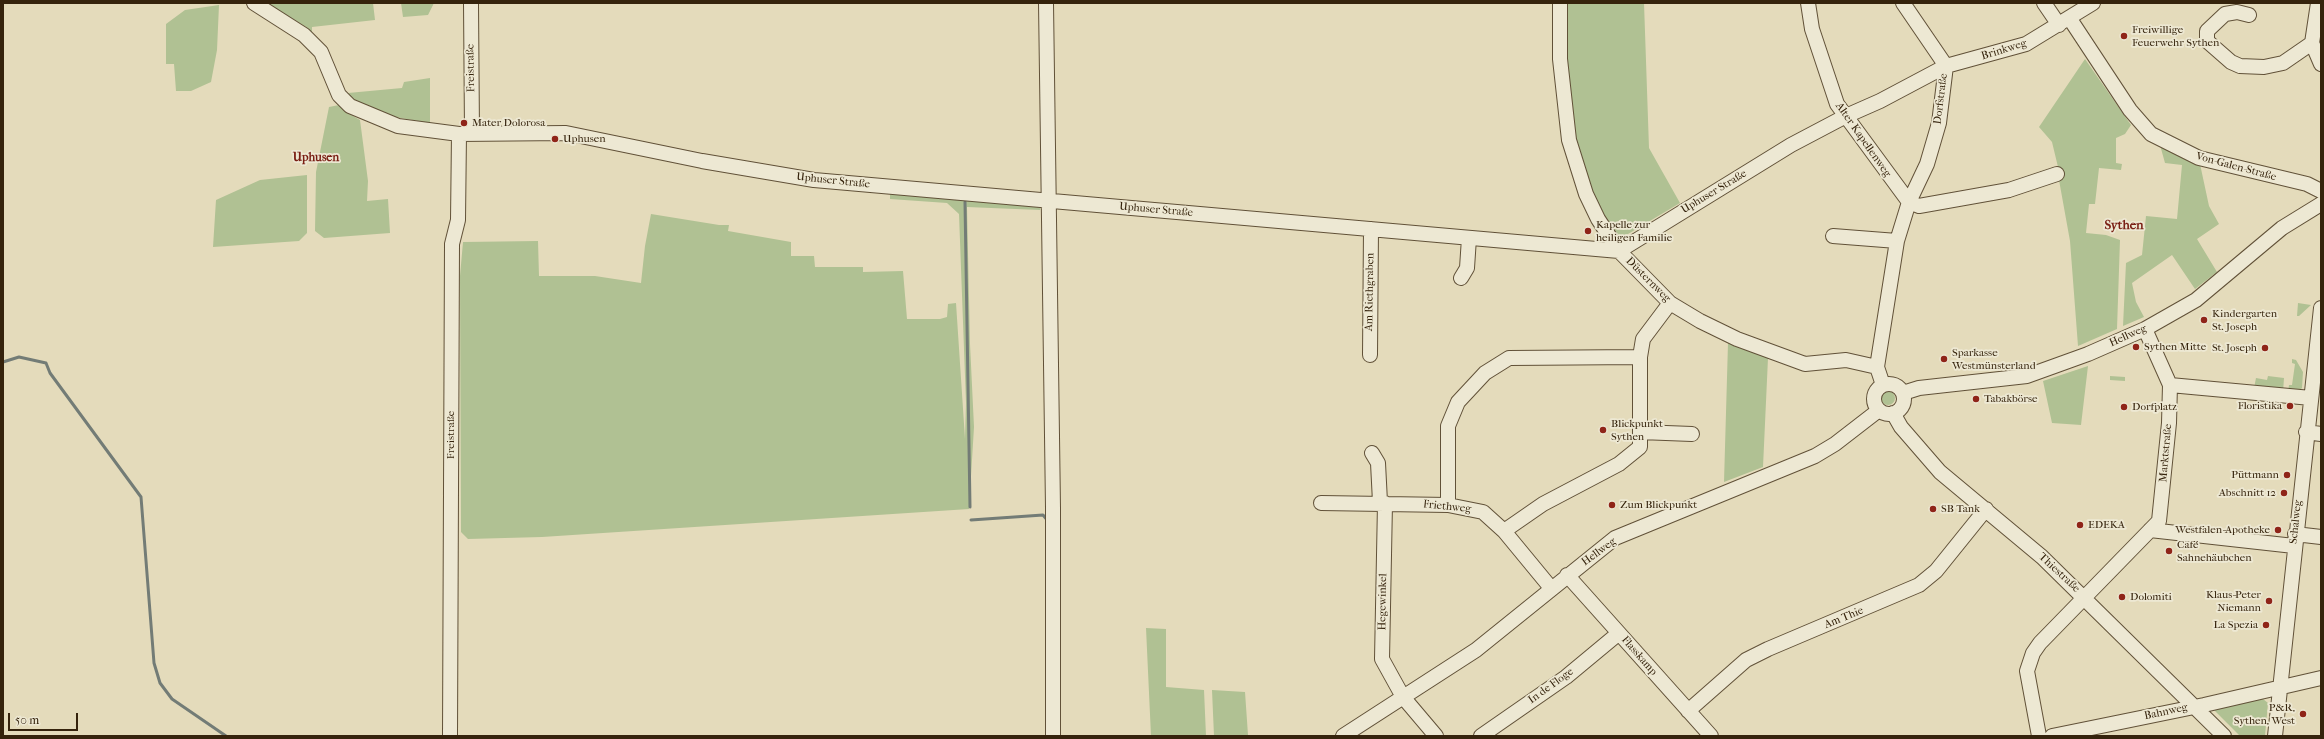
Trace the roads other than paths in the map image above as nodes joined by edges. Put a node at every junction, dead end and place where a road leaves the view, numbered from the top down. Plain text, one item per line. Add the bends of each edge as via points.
1 (254, 3) edge
2 (470, 3) edge
3 (1046, 3) edge
4 (1560, 3) edge
5 (1808, 3) edge
6 (1903, 3) edge
7 (2044, 3) edge
8 (2093, 3) edge
9 (2318, 3) edge
10 (2248, 15) dead end
11 (2064, 22) junction
12 (2312, 43) junction
13 (2321, 64) edge
14 (1946, 66) junction
15 (1846, 116) junction
16 (465, 133) junction
17 (2058, 174) dead end
18 (2321, 191) edge
19 (1048, 200) junction
20 (1909, 202) junction
21 (2321, 204) edge
22 (1371, 229) junction
23 (1833, 236) dead end
24 (1468, 238) junction
25 (1897, 241) junction
26 (1619, 251) junction
27 (1461, 278) dead end
28 (1670, 303) junction
29 (2321, 308) edge
30 (2145, 329) junction
31 (2318, 351) edge
32 (1370, 355) dead end
33 (1640, 357) junction
34 (1877, 367) junction
35 (1884, 385) junction
36 (2170, 385) junction
37 (1903, 393) junction
38 (2311, 398) junction
39 (1879, 410) junction
40 (1893, 413) junction
41 (1640, 432) junction
42 (2306, 432) junction
43 (1692, 434) dead end
44 (2321, 434) edge
45 (1372, 453) dead end
46 (1382, 502) junction
47 (1321, 503) dead end
48 (1448, 505) junction
49 (1986, 509) junction
50 (2150, 530) junction
51 (1504, 531) junction
52 (2321, 537) edge
53 (2294, 540) junction
54 (1567, 575) junction
55 (1551, 588) junction
56 (2084, 597) junction
57 (1619, 633) junction
58 (2321, 678) edge
59 (2280, 688) junction
60 (1403, 697) junction
61 (2194, 706) junction
62 (1688, 711) junction
63 (450, 736) edge
64 (1054, 736) edge
65 (1343, 736) edge
66 (1436, 736) edge
67 (1481, 736) edge
68 (1711, 736) edge
69 (2039, 736) edge
70 (2052, 736) edge
71 (2224, 736) edge
72 (2275, 736) edge

1 - 16 street, Uphuser Straße via 304,35 321,52 339,95 350,106 398,126
2 - 16 street, Freistraße
3 - 19 street
4 - 26 street, Düsternweg via 1560,59 1569,140 1586,194 1598,219
5 - 15 street, Alter Kapellenweg via 1812,29 1827,78 1837,104
6 - 14 street, Dorfstraße
7 - 11 street
8 - 11 street, Brinkweg
9 - 12 street
10 - 12 street via 2236,12 2225,14 2207,31 2207,41 2231,62 2240,66 2264,67 2283,62
11 - 14 street, Brinkweg via 2026,44
11 - 18 street, Von-Galen-Straße via 2151,134 2199,158 2307,184
12 - 13 street
14 - 15 street, Uphuser Straße
14 - 20 street, Dorfstraße via 1939,123 1927,164
15 - 20 street, Alter Kapellenweg
15 - 26 street, Uphuser Straße via 1791,145
16 - 19 street, Uphuser Straße via 566,133 702,161 814,180
16 - 63 street, Freistraße via 458,220 452,244
17 - 20 street via 2009,190 1919,206
19 - 22 street, Uphuser Straße
19 - 64 street via 1054,508
20 - 25 street, Dorfstraße
21 - 30 street, Hellweg via 2282,228 2196,300
22 - 24 street, Uphuser Straße
22 - 32 street, Am Riethgraben
23 - 25 street
24 - 26 street, Uphuser Straße
24 - 27 street via 1467,268
25 - 34 street, Dorfstraße
26 - 28 street, Düsternweg
28 - 33 street via 1643,339
28 - 34 street, Düsternweg via 1737,339 1805,364 1846,360
29 - 31 street, Schalweg
30 - 36 street, Marktstraße
30 - 37 street, Hellweg via 2088,354 2027,376 1919,388
31 - 38 street, Schalweg
33 - 41 street
33 - 48 street via 1509,358 1485,373 1458,402 1448,426
34 - 35 street
35 - 37 street via 1895,385
35 - 39 street via 1874,396
36 - 38 street
36 - 50 street, Marktstraße via 2169,423 2159,521
37 - 40 street via 1902,405
38 - 42 street, Schalweg
39 - 40 street
39 - 54 street, Hellweg via 1815,456 1616,538
40 - 49 street, Thiestraße via 1901,427 1936,468
41 - 43 street
41 - 51 street via 1640,447 1618,464 1543,504
42 - 44 street
42 - 53 street, Schalweg
45 - 46 street via 1378,463
46 - 47 street, Friethweg
46 - 48 street, Friethweg
46 - 60 street, Hegewinkel via 1382,659
48 - 51 street, Friethweg via 1483,512
49 - 56 street, Thiestraße
49 - 62 street, Am Thie via 1936,571 1919,585 1746,660
50 - 53 street
50 - 56 street, Marktstraße
51 - 55 street, Friethweg
52 - 53 street
53 - 59 street, Schalweg
54 - 55 street, Hellweg
54 - 57 street, Flasskamp
55 - 60 street, Hellweg via 1476,650
56 - 61 street, Thiestraße
56 - 69 street, Marktstraße via 2040,643 2033,653 2027,671
57 - 62 street, Flasskamp
57 - 67 street, In de Floge via 1566,677
58 - 59 street, Bahnweg
59 - 61 street, Bahnweg
59 - 72 street, Schalweg
60 - 65 street, Hellweg
60 - 66 street
61 - 70 street, Bahnweg
61 - 71 street, Thiestraße
62 - 68 street, Flasskamp

